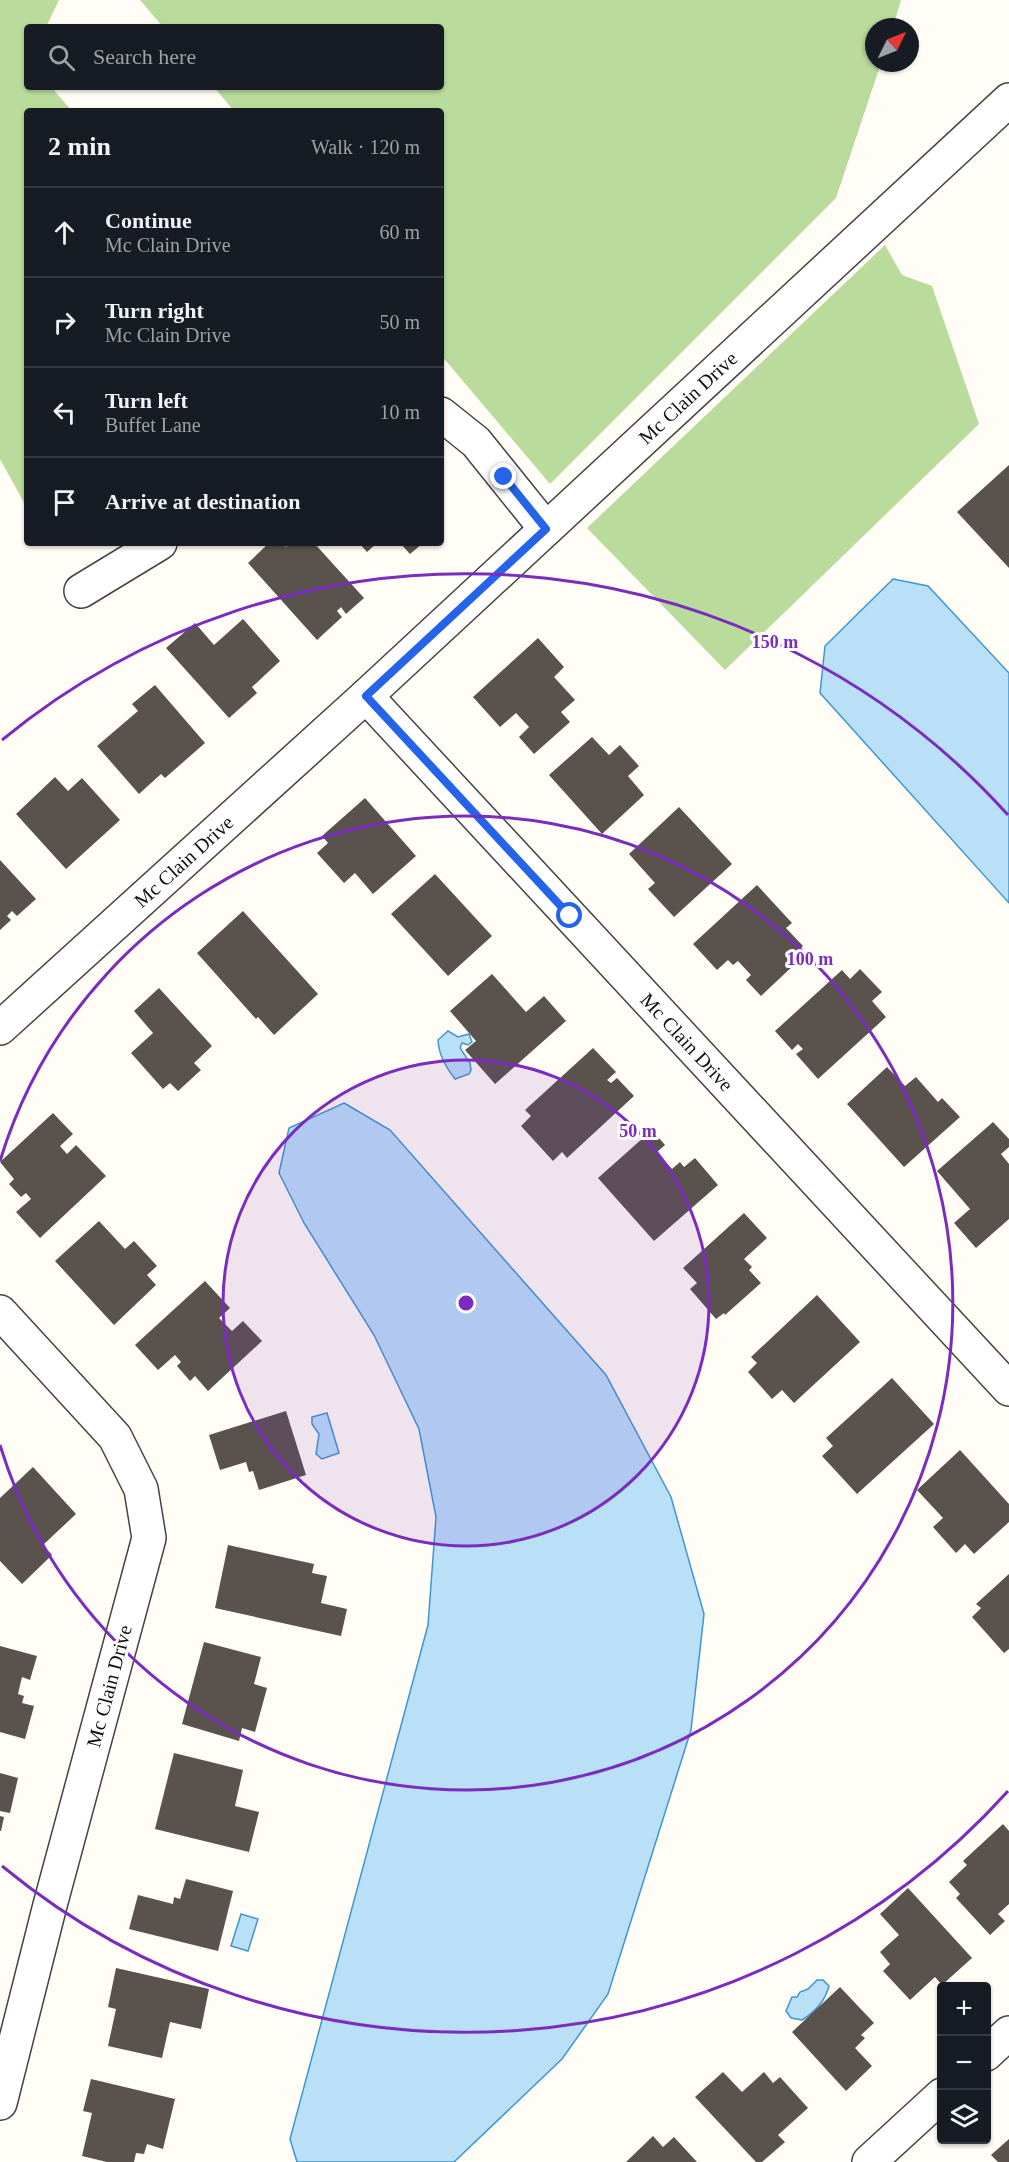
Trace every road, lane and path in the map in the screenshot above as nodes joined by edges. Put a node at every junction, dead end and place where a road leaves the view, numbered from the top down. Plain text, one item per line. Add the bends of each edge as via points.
1 (1009, 100) edge
2 (444, 416) edge
3 (546, 529) junction
4 (155, 546) edge
5 (81, 591) dead end
6 (366, 696) junction
7 (0, 1028) edge
8 (0, 1312) edge
9 (1009, 1389) edge
10 (1009, 2034) edge
11 (991, 2050) edge
12 (937, 2100) edge
13 (0, 2103) edge
14 (869, 2162) edge

1 - 3 street, Mc Clain Drive
2 - 3 street via 476,442
3 - 6 street, Mc Clain Drive
4 - 5 street
6 - 7 street, Mc Clain Drive
6 - 9 street, Mc Clain Drive
8 - 13 street, Mc Clain Drive via 115,1437 141,1489 149,1538
10 - 11 street
12 - 14 street

